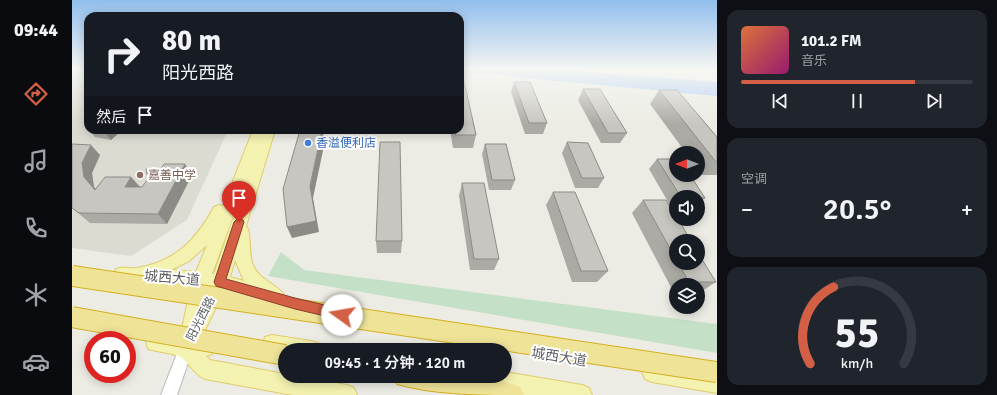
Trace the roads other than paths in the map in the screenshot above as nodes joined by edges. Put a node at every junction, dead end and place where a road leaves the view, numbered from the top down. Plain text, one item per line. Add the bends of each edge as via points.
1 (257, 134) edge
2 (268, 134) edge
3 (241, 177) junction
4 (244, 209) junction
5 (72, 266) edge
6 (126, 275) junction
7 (72, 276) edge
8 (201, 281) junction
9 (220, 282) junction
10 (295, 304) junction
11 (72, 317) edge
12 (72, 326) edge
13 (278, 344) edge
14 (186, 348) junction
15 (278, 354) edge
16 (717, 372) edge
17 (444, 383) edge
18 (509, 383) edge
19 (717, 383) edge
20 (169, 395) edge
21 (347, 395) edge
22 (512, 395) edge
23 (582, 395) edge

1 - 3 main road
2 - 4 main road, 阳光西路
3 - 6 main road via 200,243 186,255 147,273
3 - 8 main road
4 - 9 main road, 阳光西路
4 - 10 main road via 240,247 244,269 261,288
5 - 6 main road, 城西大道
6 - 8 main road, 城西大道
7 - 16 highway, bridge
8 - 9 main road, 城西大道
8 - 14 main road
9 - 10 main road, 城西大道
9 - 14 main road, 阳光西路
10 - 19 main road, 城西大道 via 435,336
11 - 15 highway, bridge
12 - 14 main road
13 - 14 main road
14 - 20 street, 阳光西路
14 - 21 main road via 205,369
17 - 22 highway
18 - 23 main road

